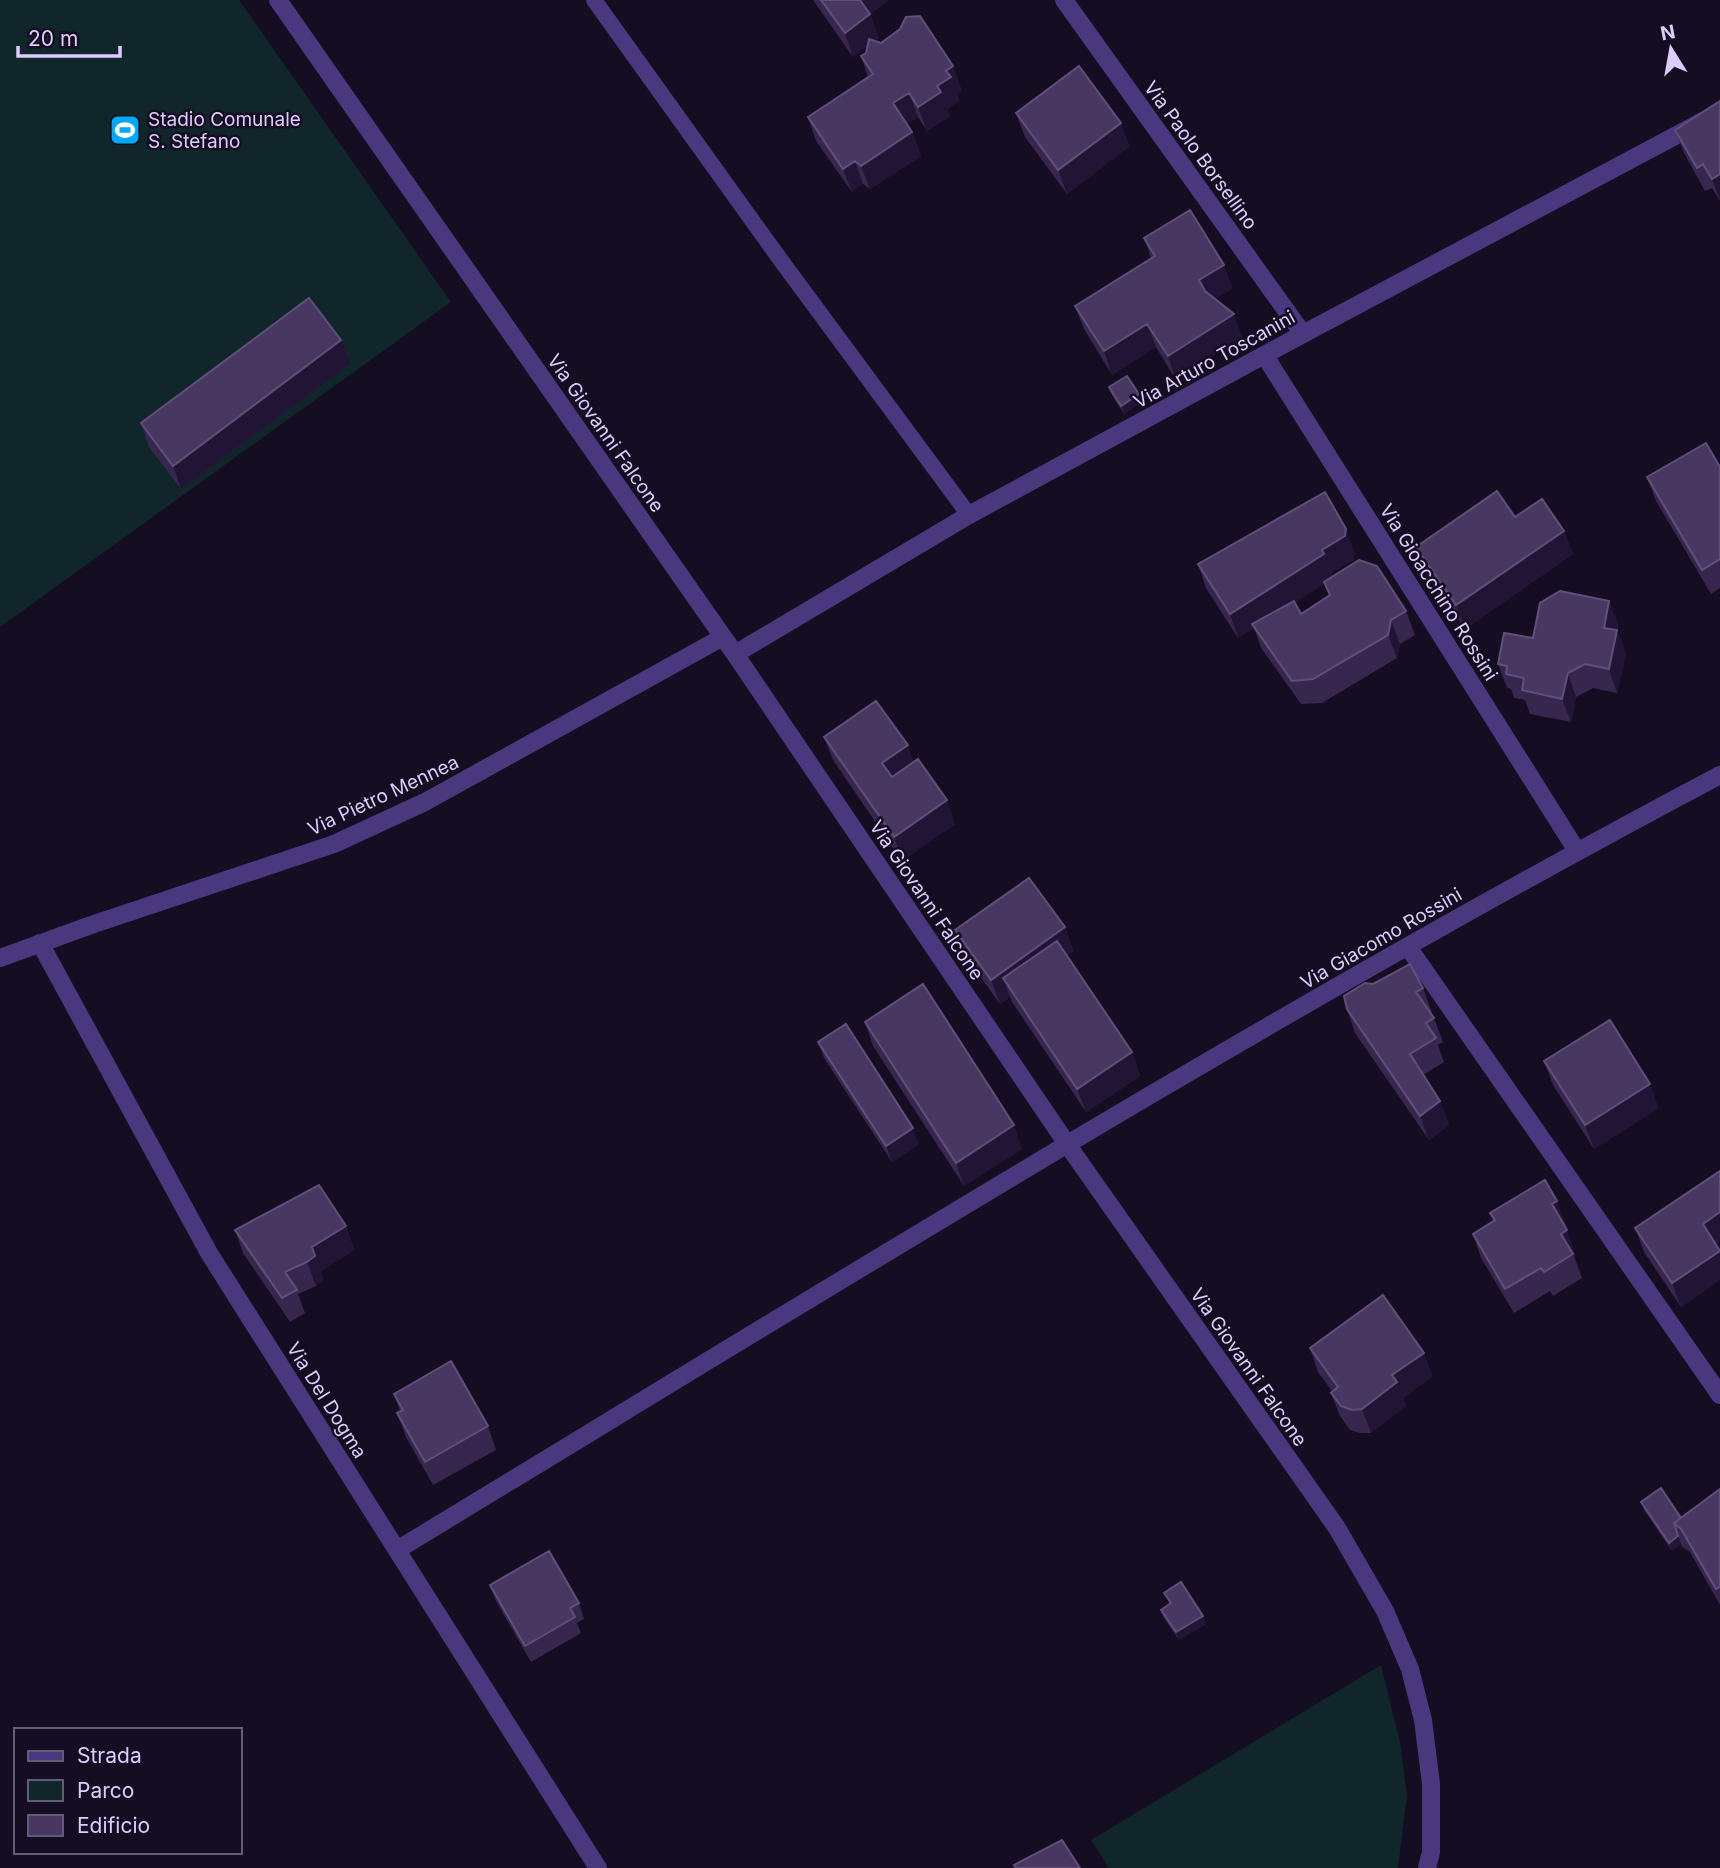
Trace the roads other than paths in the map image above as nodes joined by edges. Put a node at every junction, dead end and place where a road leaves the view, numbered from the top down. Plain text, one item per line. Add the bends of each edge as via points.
1 (278, 0) edge
2 (594, 0) edge
3 (1064, 0) edge
4 (1720, 112) edge
5 (1303, 334) junction
6 (1265, 356) junction
7 (970, 515) junction
8 (723, 637) junction
9 (735, 654) junction
10 (1720, 775) edge
11 (1577, 851) junction
12 (40, 943) junction
13 (1408, 947) junction
14 (0, 958) edge
15 (1067, 1144) junction
16 (1720, 1395) edge
17 (397, 1550) junction
18 (598, 1868) edge
19 (1427, 1868) edge

1 - 8 street, Via Giovanni Falcone
2 - 7 lane
3 - 5 street, Via Paolo Borsellino
4 - 5 street, Via Arturo Toscanini
5 - 6 street, Via Arturo Toscanini
6 - 7 street, Via Arturo Toscanini
6 - 11 street, Via Gioacchino Rossini
7 - 9 street, Via Arturo Toscanini
8 - 9 street, Via Giovanni Falcone
8 - 12 street, Via Pietro Mennea via 425,803 334,844
9 - 15 street, Via Giovanni Falcone
10 - 11 street, Via Giacomo Rossini
11 - 13 street, Via Giacomo Rossini
12 - 14 street, Via Pietro Mennea
12 - 17 street, Via Del Dogma via 209,1253
13 - 15 street, Via Giacomo Rossini
13 - 16 street
15 - 17 street, Via Giacomo Rossini
15 - 19 street, Via Giovanni Falcone via 1337,1528 1385,1611 1410,1669 1423,1720 1431,1784
17 - 18 street, Via Del Dogma

